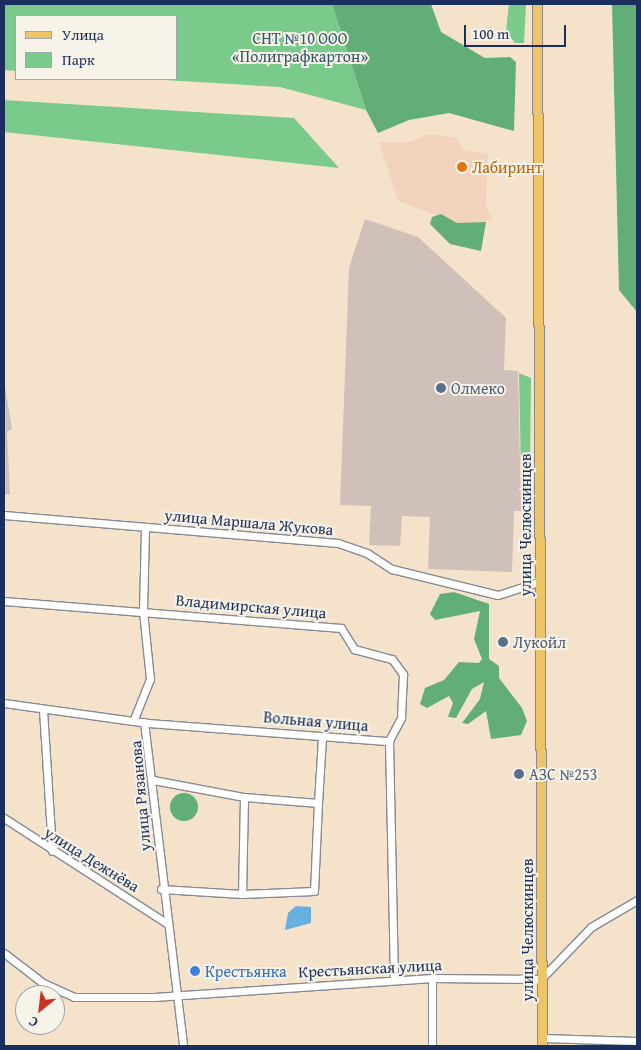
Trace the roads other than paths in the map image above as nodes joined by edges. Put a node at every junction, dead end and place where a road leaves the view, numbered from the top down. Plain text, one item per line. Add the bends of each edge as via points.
1 (537, 4) edge
2 (4, 515) edge
3 (145, 527) junction
4 (541, 582) junction
5 (4, 601) edge
6 (143, 611) junction
7 (4, 703) edge
8 (43, 710) junction
9 (134, 719) junction
10 (148, 723) junction
11 (322, 736) junction
12 (388, 742) junction
13 (153, 780) junction
14 (244, 797) junction
15 (318, 804) junction
16 (4, 818) edge
17 (52, 851) junction
18 (161, 889) junction
19 (242, 894) junction
20 (637, 900) edge
21 (166, 923) junction
22 (4, 952) edge
23 (432, 978) junction
24 (541, 979) junction
25 (394, 980) junction
26 (176, 994) junction
27 (637, 1041) edge
28 (542, 1042) edge
29 (183, 1046) edge
30 (432, 1046) edge

1 - 4 main road, улица Челюскинцев
2 - 3 street, улица Маршала Жукова
3 - 4 street, улица Маршала Жукова via 338,543 367,553 392,569 498,595
3 - 6 street, улица Рязанова
4 - 24 main road, улица Челюскинцев
5 - 6 street, Владимирская улица
6 - 9 street, улица Рязанова via 150,680
6 - 12 street, Владимирская улица via 341,628 354,650 392,659 403,674 401,718
7 - 8 street
8 - 9 street
8 - 17 street
9 - 10 street, улица Рязанова
10 - 11 street, Вольная улица
10 - 13 street, улица Рязанова
11 - 12 street, Вольная улица
11 - 15 street
12 - 25 street, Вольная улица
13 - 14 street
13 - 18 street, улица Рязанова
14 - 15 street
14 - 19 street
15 - 19 street via 314,892
16 - 17 street, улица Дежнёва
17 - 21 street, улица Дежнёва
18 - 19 street
18 - 21 street, улица Рязанова
20 - 24 street via 591,927
21 - 26 street, улица Рязанова
22 - 26 street, Крестьянская улица via 43,983 74,997
23 - 24 street, Крестьянская улица
23 - 25 street, Крестьянская улица
23 - 30 street
24 - 28 main road, улица Челюскинцев
25 - 26 street, Крестьянская улица
26 - 29 street, улица Рязанова
27 - 28 street

